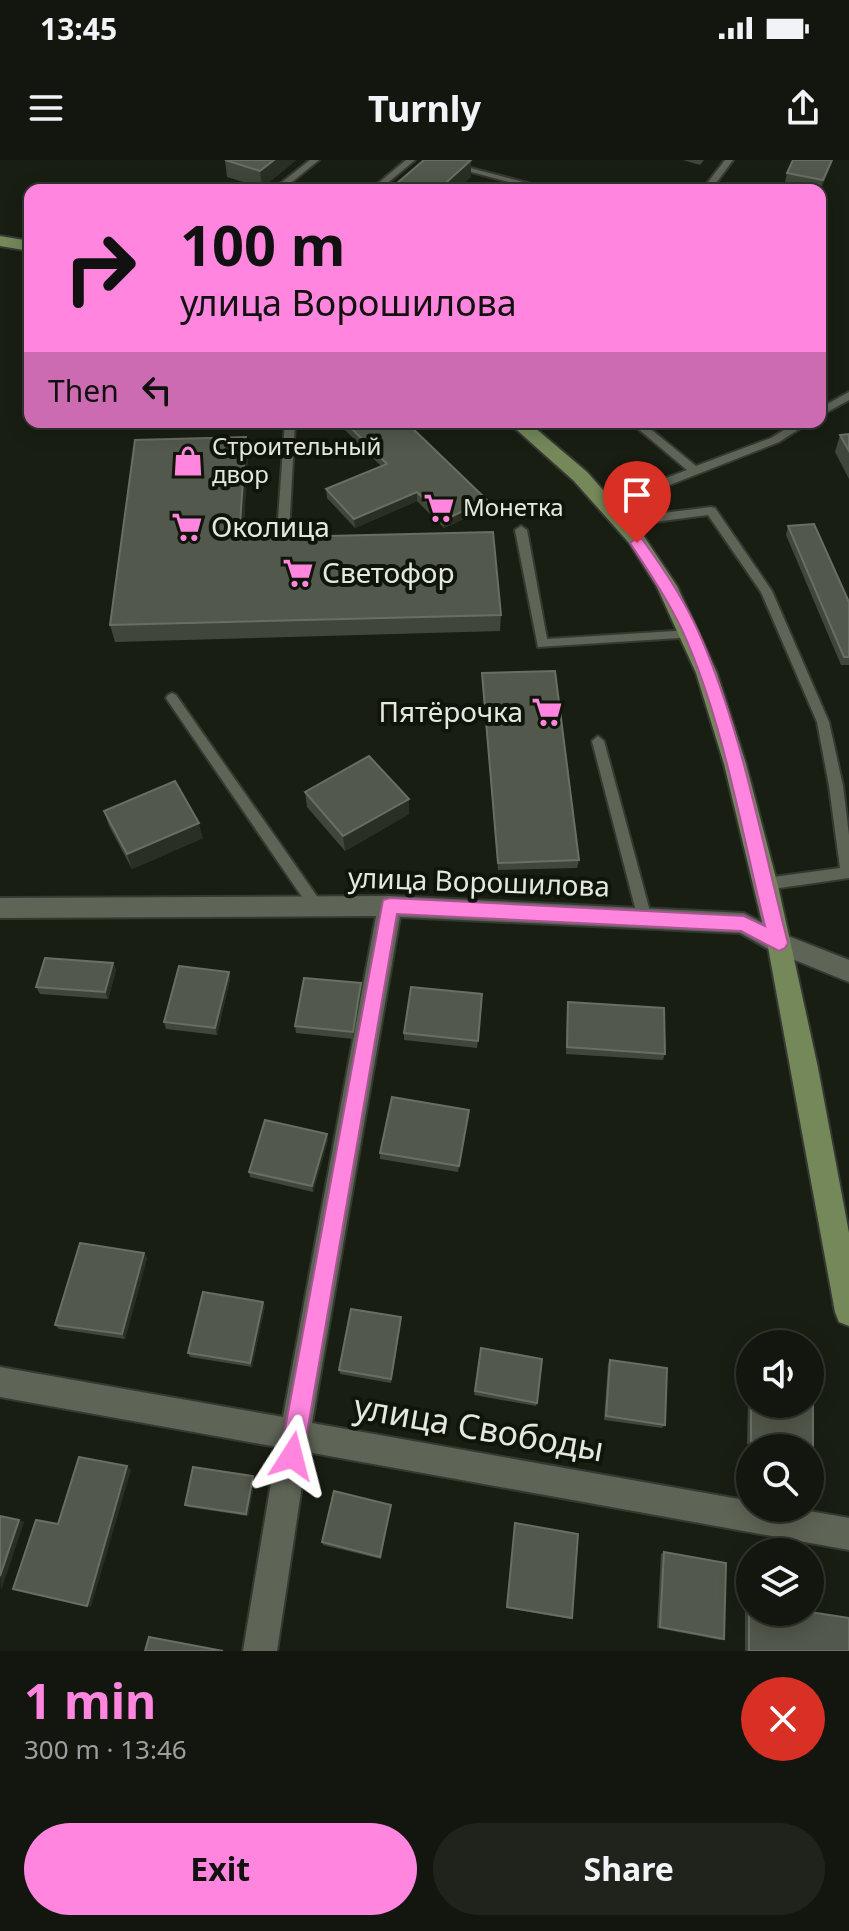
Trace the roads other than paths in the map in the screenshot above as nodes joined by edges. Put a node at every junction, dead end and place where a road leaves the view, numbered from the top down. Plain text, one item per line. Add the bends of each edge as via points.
1 (315, 160) edge
2 (411, 160) edge
3 (430, 160) edge
4 (729, 160) edge
5 (284, 184) edge
6 (381, 184) edge
7 (526, 184) edge
8 (711, 184) edge
9 (0, 241) edge
10 (24, 245) edge
11 (849, 395) edge
12 (826, 409) edge
13 (290, 428) edge
14 (525, 428) edge
15 (642, 428) edge
16 (795, 428) edge
17 (695, 471) junction
18 (607, 505) junction
19 (623, 522) junction
20 (521, 530) dead end
21 (283, 533) edge
22 (691, 634) junction
23 (172, 698) dead end
24 (598, 741) dead end
25 (766, 884) junction
26 (316, 906) junction
27 (390, 906) junction
28 (0, 908) edge
29 (645, 919) junction
30 (779, 943) junction
31 (849, 971) edge
32 (849, 1312) edge
33 (0, 1382) edge
34 (295, 1433) junction
35 (849, 1534) edge
36 (260, 1651) edge

1 - 5 lane
2 - 6 lane
3 - 7 lane
4 - 8 lane
9 - 10 main road
11 - 12 lane
13 - 21 lane
14 - 18 main road
15 - 17 lane
16 - 17 lane
17 - 18 lane
18 - 19 main road
19 - 22 main road via 666,584
19 - 25 lane via 711,511 766,591 823,722 847,873
20 - 22 lane via 542,644
22 - 25 main road via 727,733
23 - 26 lane
24 - 29 lane
25 - 30 main road
26 - 27 street, улица Ворошилова
26 - 28 street, улица Ворошилова
27 - 29 street, улица Ворошилова
27 - 34 street
29 - 30 street, улица Ворошилова via 744,923
30 - 31 street, улица Ворошилова
30 - 32 main road
33 - 34 street, улица Свободы
34 - 35 street, улица Свободы
34 - 36 street

